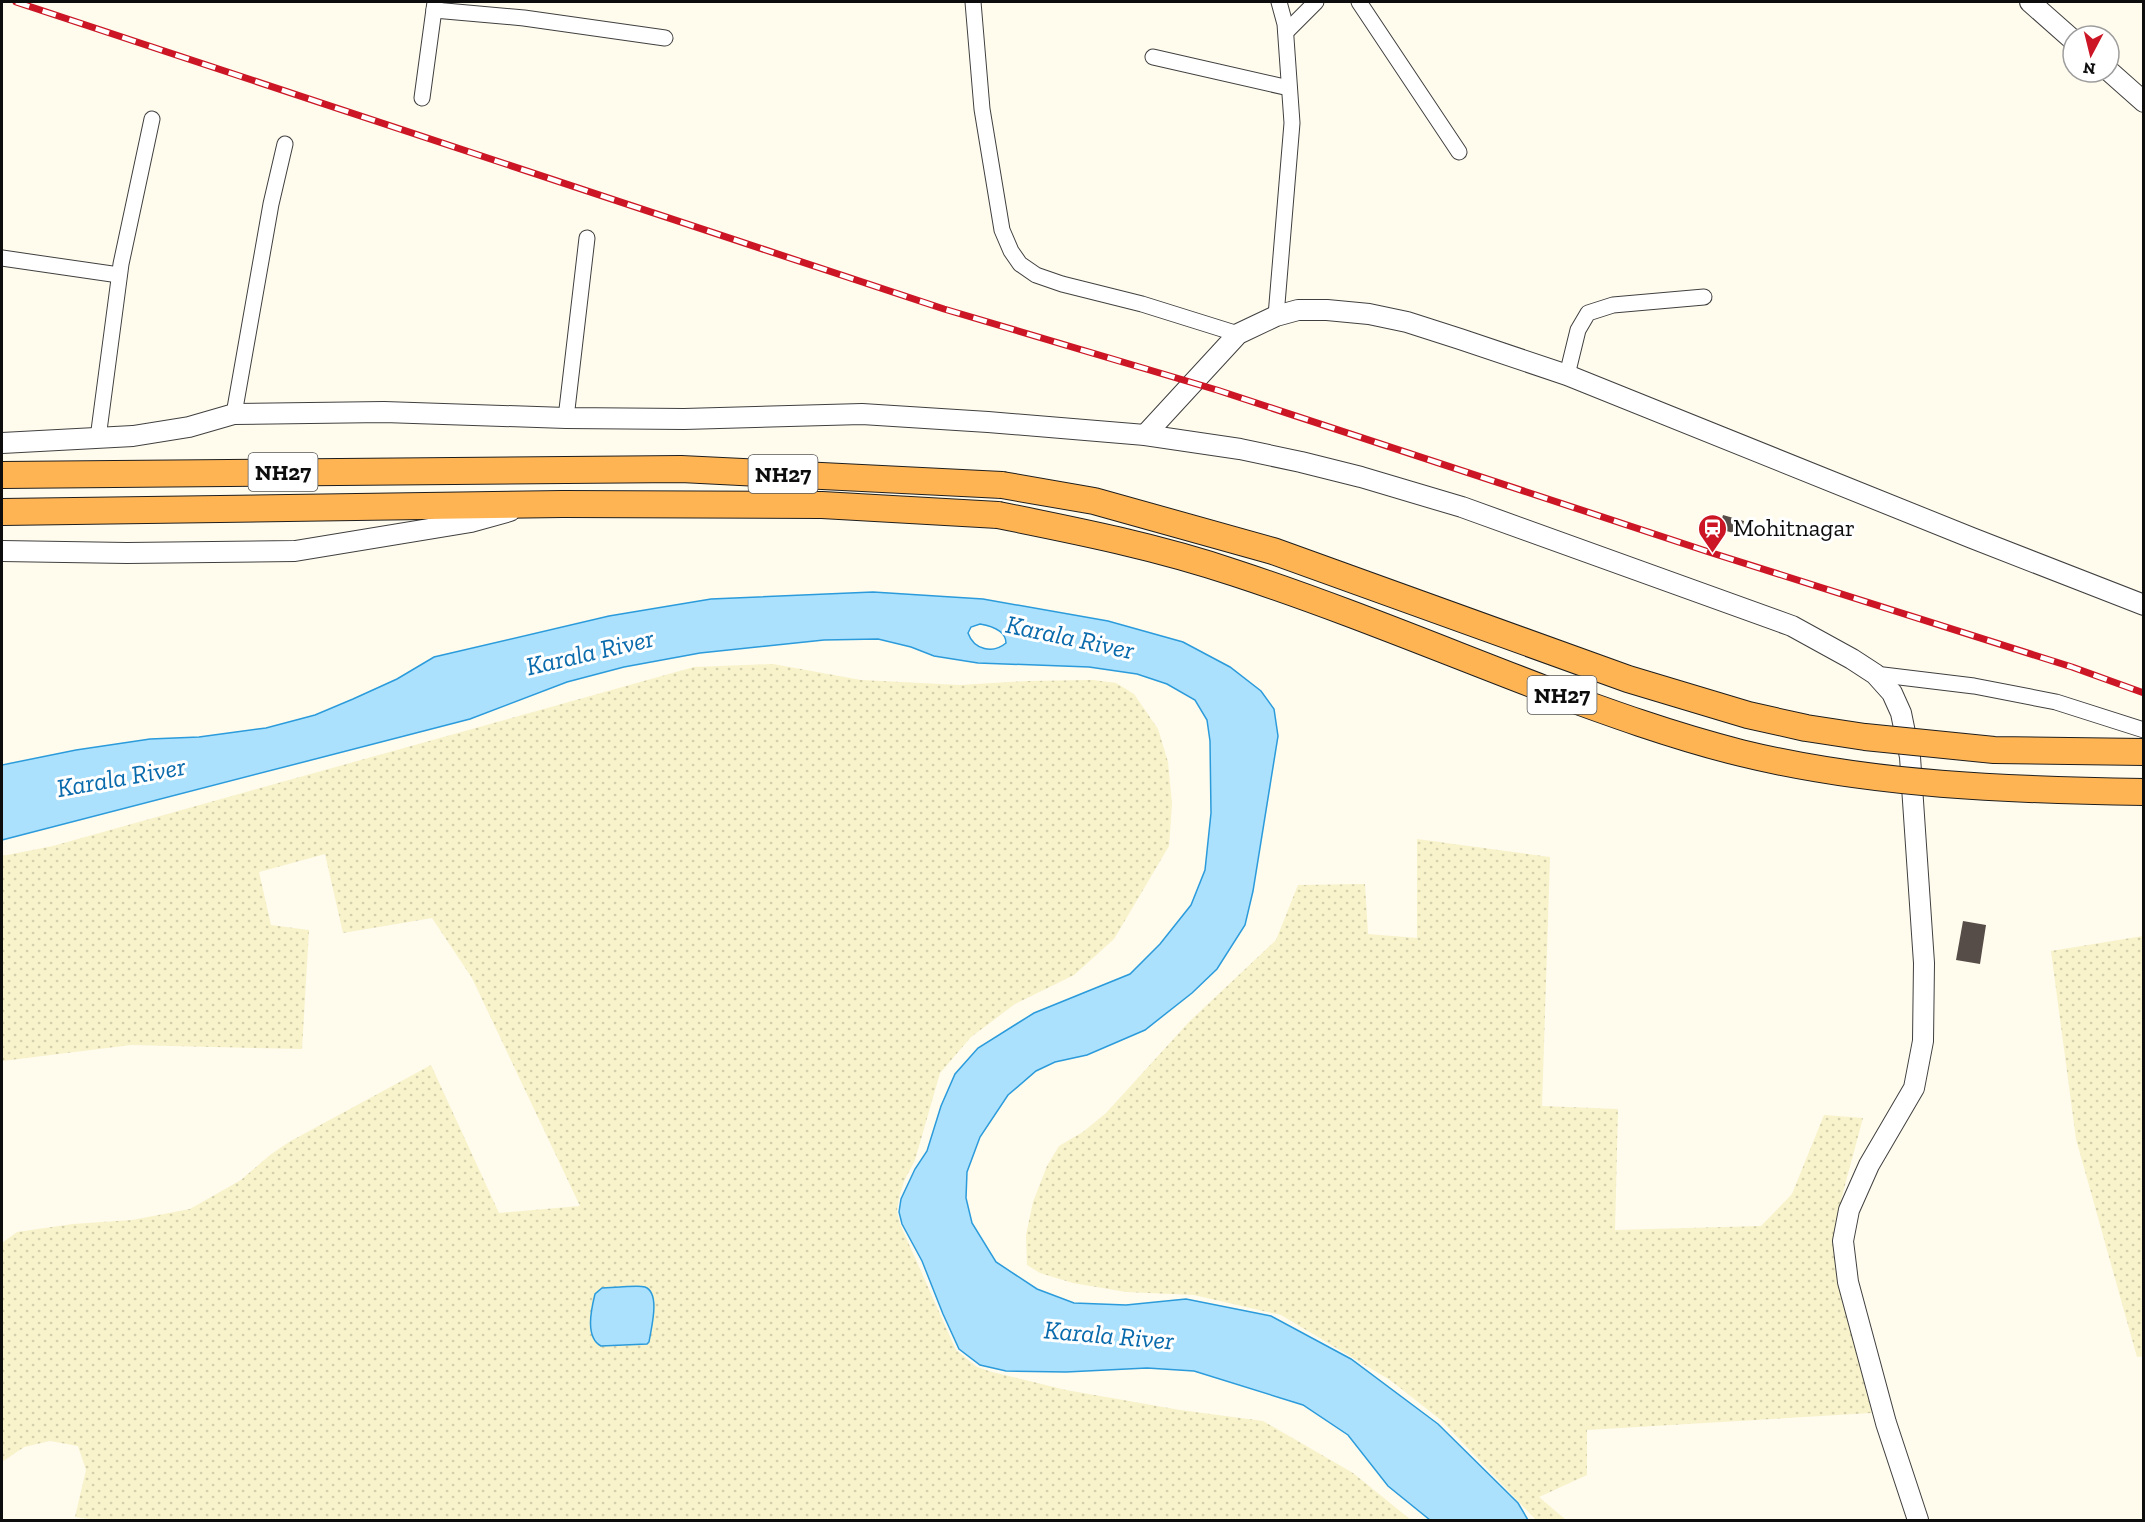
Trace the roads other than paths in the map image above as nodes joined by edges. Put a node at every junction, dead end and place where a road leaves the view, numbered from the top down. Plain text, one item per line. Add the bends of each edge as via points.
1 (973, 2) edge
2 (1279, 2) edge
3 (1316, 2) edge
4 (1359, 2) edge
5 (2030, 2) edge
6 (434, 6) edge
7 (2061, 29) edge
8 (1286, 32) junction
9 (665, 38) dead end
10 (1153, 57) dead end
11 (2121, 82) edge
12 (1289, 88) junction
13 (422, 98) dead end
14 (2144, 102) edge
15 (153, 119) dead end
16 (285, 144) dead end
17 (1459, 152) dead end
18 (586, 238) dead end
19 (2, 258) edge
20 (119, 275) junction
21 (1704, 297) dead end
22 (1276, 316) junction
23 (1238, 334) junction
24 (1567, 375) junction
25 (234, 414) junction
26 (566, 418) junction
27 (1145, 435) junction
28 (98, 438) junction
29 (2, 443) edge
30 (2, 475) edge
31 (530, 505) junction
32 (2, 512) edge
33 (2, 551) edge
34 (2144, 605) edge
35 (1875, 674) junction
36 (2144, 730) edge
37 (2144, 753) edge
38 (2144, 792) edge
39 (1918, 1521) edge

1 - 23 street via 982,109 1002,230 1020,264 1036,275 1062,284
2 - 8 street
3 - 8 street
4 - 17 street
5 - 7 street
6 - 9 street
6 - 13 street
8 - 12 street
10 - 12 street
11 - 14 street
12 - 22 street via 1292,123
15 - 20 street
16 - 25 street
18 - 26 street
19 - 20 street
20 - 28 street
21 - 24 street via 1613,305 1588,313 1578,330
22 - 23 street
22 - 24 street via 1298,310 1369,314 1428,329
23 - 27 street
24 - 34 street
25 - 26 street via 384,412
25 - 28 street via 189,427
26 - 27 street via 862,414
27 - 35 street via 1301,462 1462,507 1792,626
28 - 29 street
30 - 37 highway, NH27, bridge via 681,469 1002,485 1095,501 1273,551 1628,679 1748,715 1865,737 1982,749
31 - 32 highway, NH27
31 - 33 street via 471,522 295,551
31 - 38 highway, NH27, bridge via 822,505 998,515 1124,541 1233,572 1624,718 1741,753 1863,776 1989,787
35 - 36 street via 1974,686 2056,702
35 - 39 street via 1892,693 1901,713 1910,757 1924,963 1923,1041 1914,1088 1865,1174 1849,1210 1843,1241 1848,1282 1886,1423

